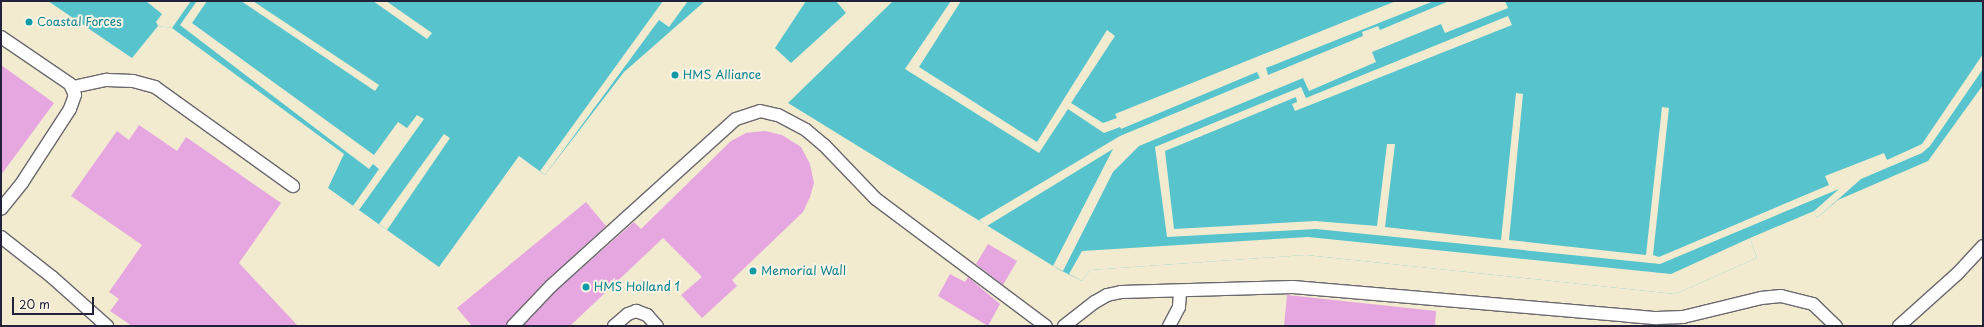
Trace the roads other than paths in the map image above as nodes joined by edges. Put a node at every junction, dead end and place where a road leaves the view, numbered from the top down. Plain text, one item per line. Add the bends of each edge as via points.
1 (1, 36) edge
2 (73, 87) junction
3 (293, 186) dead end
4 (1, 209) edge
5 (1, 238) edge
6 (1983, 246) edge
7 (1180, 291) junction
8 (107, 326) edge
9 (513, 326) edge
10 (614, 326) edge
11 (657, 326) edge
12 (1046, 326) edge
13 (1064, 326) edge
14 (1169, 326) edge
15 (1836, 326) edge
16 (1898, 326) edge

1 - 2 lane
2 - 3 lane via 107,80 133,81 155,87
2 - 4 lane via 75,100 70,109 22,183
5 - 8 lane via 52,277
6 - 16 lane
7 - 13 lane via 1107,295
7 - 14 lane via 1179,307
7 - 15 lane via 1316,288 1657,318 1683,317 1761,298 1781,296 1813,304
9 - 12 lane via 551,286 736,119 760,112 778,115 806,130 876,199
10 - 11 lane via 628,314 636,311 647,315

